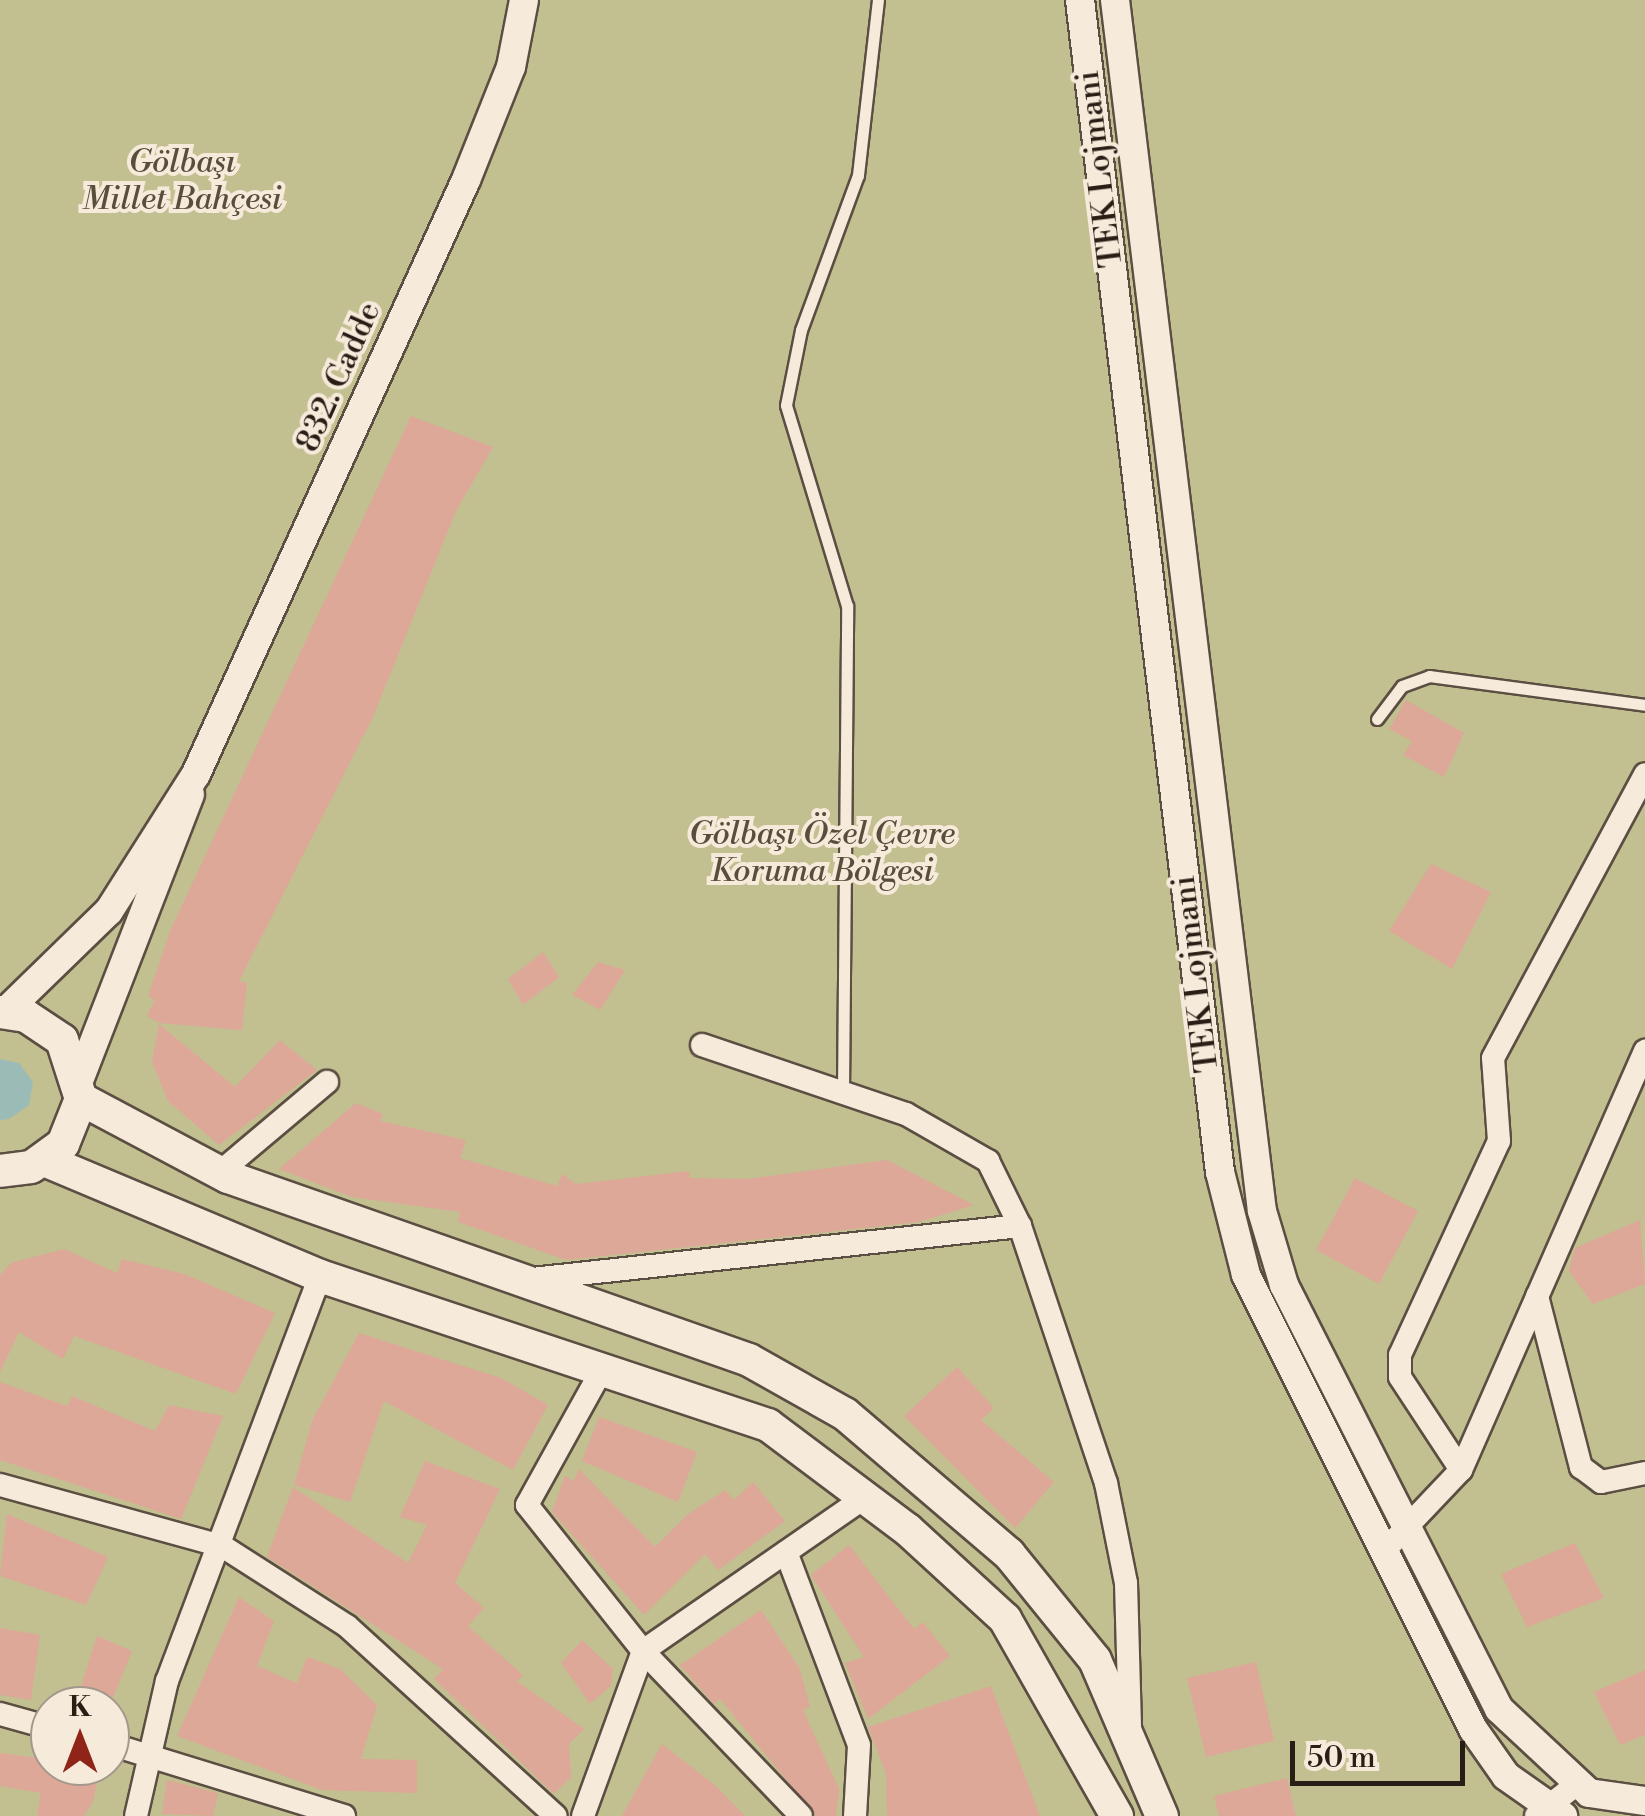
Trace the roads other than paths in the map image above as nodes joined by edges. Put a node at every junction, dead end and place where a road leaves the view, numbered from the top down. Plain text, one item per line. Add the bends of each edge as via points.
1 (524, 0) edge
2 (878, 0) edge
3 (1080, 0) edge
4 (1115, 0) edge
5 (1645, 705) edge
6 (1377, 719) dead end
7 (196, 774) junction
8 (1645, 774) edge
9 (2, 1012) edge
10 (702, 1045) dead end
11 (1645, 1052) edge
12 (327, 1082) dead end
13 (81, 1089) junction
14 (843, 1093) junction
15 (220, 1172) junction
16 (15, 1173) edge
17 (1020, 1226) junction
18 (320, 1276) junction
19 (527, 1280) junction
20 (1537, 1296) junction
21 (604, 1366) junction
22 (1460, 1470) junction
23 (1645, 1474) edge
24 (0, 1485) edge
25 (865, 1497) junction
26 (1409, 1531) junction
27 (222, 1546) junction
28 (1384, 1551) junction
29 (786, 1552) junction
30 (643, 1651) junction
31 (0, 1714) edge
32 (30, 1722) edge
33 (1130, 1741) junction
34 (130, 1749) edge
35 (150, 1754) junction
36 (1578, 1784) junction
37 (1645, 1801) edge
38 (1549, 1813) edge
39 (136, 1816) edge
40 (344, 1816) edge
41 (556, 1816) edge
42 (583, 1816) edge
43 (801, 1816) edge
44 (855, 1816) edge
45 (1118, 1816) edge
46 (1162, 1816) edge

1 - 7 street, 832. Cadde via 511,67 466,180
2 - 14 lane via 858,175 801,330 786,406 847,606
3 - 28 street, TEK Lojmani via 1220,1172 1246,1275
4 - 26 street, TEK Lojmani via 1262,1211 1284,1284
5 - 6 lane via 1429,676 1402,686
7 - 9 street, 832. Cadde via 109,911
7 - 13 street, 832. Cadde via 175,853
8 - 22 street via 1493,1058 1499,1141 1400,1355 1400,1377
9 - 13 main road via 46,1025
10 - 14 street
11 - 20 street
12 - 15 street
13 - 15 main road
13 - 16 main road via 76,1123
14 - 17 street via 906,1114 988,1161
15 - 19 main road
16 - 18 main road
17 - 19 street
17 - 33 street via 1106,1483 1126,1583
18 - 21 main road
18 - 27 street
19 - 33 main road via 749,1360 845,1414 1009,1554 1094,1660
20 - 22 street
20 - 23 street via 1581,1467 1602,1482
21 - 25 main road via 768,1425
21 - 30 street via 528,1506
22 - 26 street
24 - 27 street
25 - 29 street
25 - 45 main road via 1004,1620
26 - 28 street
26 - 36 street, TEK Lojmani via 1499,1709
27 - 35 street via 167,1681
27 - 41 street via 346,1626
28 - 38 street, TEK Lojmani via 1474,1729 1506,1776
29 - 30 street
29 - 44 street via 859,1746
30 - 42 street
30 - 43 street
31 - 32 street
33 - 46 main road
34 - 35 street
35 - 39 street
35 - 40 street
36 - 37 street, TEK Lojmani
36 - 38 street

